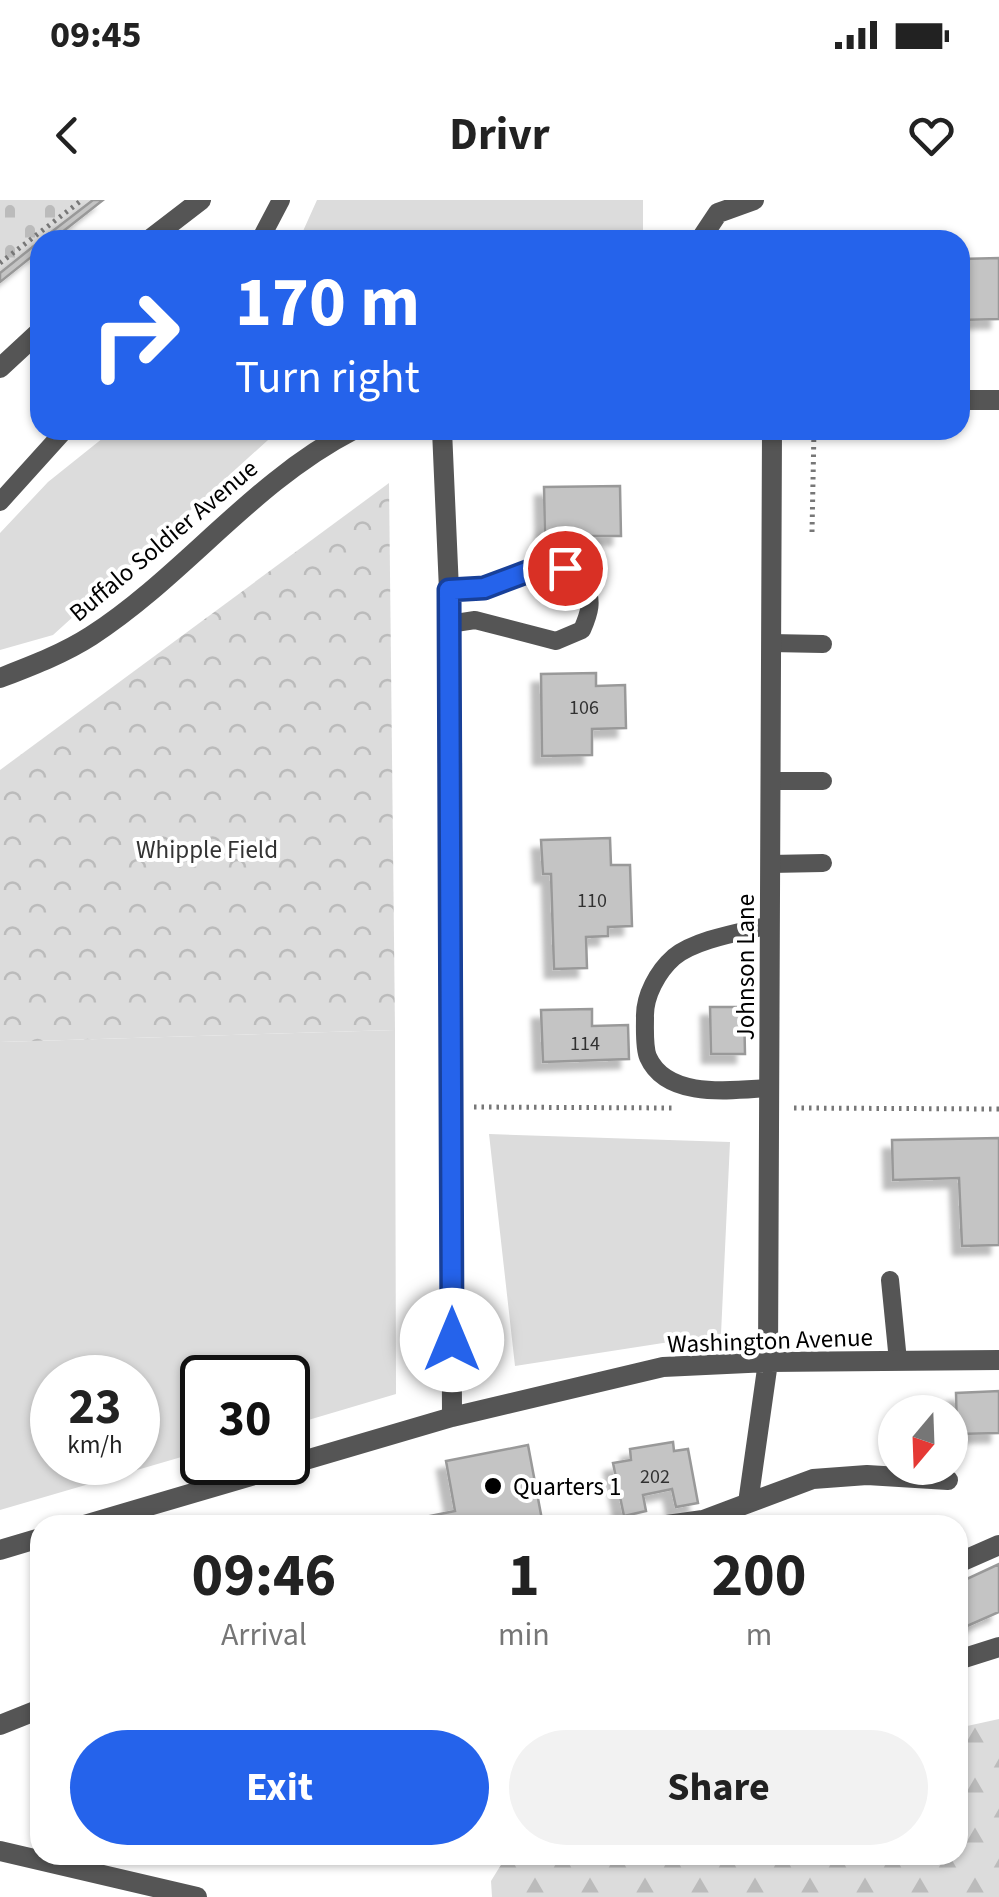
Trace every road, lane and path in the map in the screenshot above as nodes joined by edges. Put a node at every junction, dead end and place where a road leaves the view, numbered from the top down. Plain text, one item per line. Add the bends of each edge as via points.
1 (82, 200) edge
2 (201, 200) edge
3 (282, 200) edge
4 (754, 200) edge
5 (43, 230) edge
6 (161, 230) edge
7 (266, 230) edge
8 (707, 230) edge
9 (30, 240) edge
10 (0, 263) edge
11 (30, 340) edge
12 (0, 368) edge
13 (970, 400) edge
14 (999, 400) edge
15 (56, 440) edge
16 (334, 440) edge
17 (442, 440) edge
18 (772, 440) edge
19 (814, 440) edge
20 (0, 502) edge
21 (812, 532) dead end
22 (449, 590) junction
23 (450, 624) junction
24 (770, 643) junction
25 (824, 644) dead end
26 (0, 678) edge
27 (770, 781) junction
28 (824, 781) dead end
29 (824, 863) dead end
30 (770, 864) junction
31 (770, 926) junction
32 (769, 1098) junction
33 (451, 1107) junction
34 (690, 1108) dead end
35 (999, 1110) edge
36 (890, 1280) dead end
37 (999, 1360) edge
38 (898, 1361) junction
39 (768, 1362) junction
40 (452, 1417) junction
41 (878, 1476) edge
42 (748, 1503) junction
43 (118, 1515) edge
44 (716, 1515) edge
45 (30, 1541) edge
46 (999, 1545) edge
47 (0, 1550) edge
48 (968, 1559) edge
49 (999, 1646) edge
50 (968, 1657) edge
51 (30, 1713) edge
52 (0, 1724) edge
53 (0, 1850) edge
54 (30, 1857) edge
55 (63, 1865) edge
56 (197, 1897) edge

1 - 5 path
2 - 6 street
3 - 7 lane
4 - 8 street via 718,213
9 - 10 path
11 - 12 street
13 - 14 street
15 - 20 lane
16 - 26 street, Buffalo Soldier Avenue via 275,479 92,635
17 - 22 street
18 - 24 street, Johnson Lane
19 - 21 path
22 - 23 street
22 - 23 lane via 484,588 548,564 576,574 590,600 582,630 556,641 475,620
23 - 33 street
24 - 25 lane
24 - 27 street, Johnson Lane
27 - 28 lane
27 - 30 street, Johnson Lane
29 - 30 lane
30 - 31 street, Johnson Lane
31 - 32 street, Johnson Lane
31 - 32 lane via 677,954 658,974 644,1012 648,1056 660,1073 708,1091
32 - 35 path
32 - 39 street, Johnson Lane
33 - 34 path
33 - 40 street
36 - 38 lane
37 - 38 street, Washington Avenue
38 - 39 street, Washington Avenue
39 - 40 street, Washington Avenue via 663,1367
39 - 42 street, Johnson Lane
40 - 43 street, Washington Avenue
41 - 42 street via 813,1480
42 - 44 street
45 - 47 street
46 - 48 street
49 - 50 street
51 - 52 street
53 - 54 street
55 - 56 street

